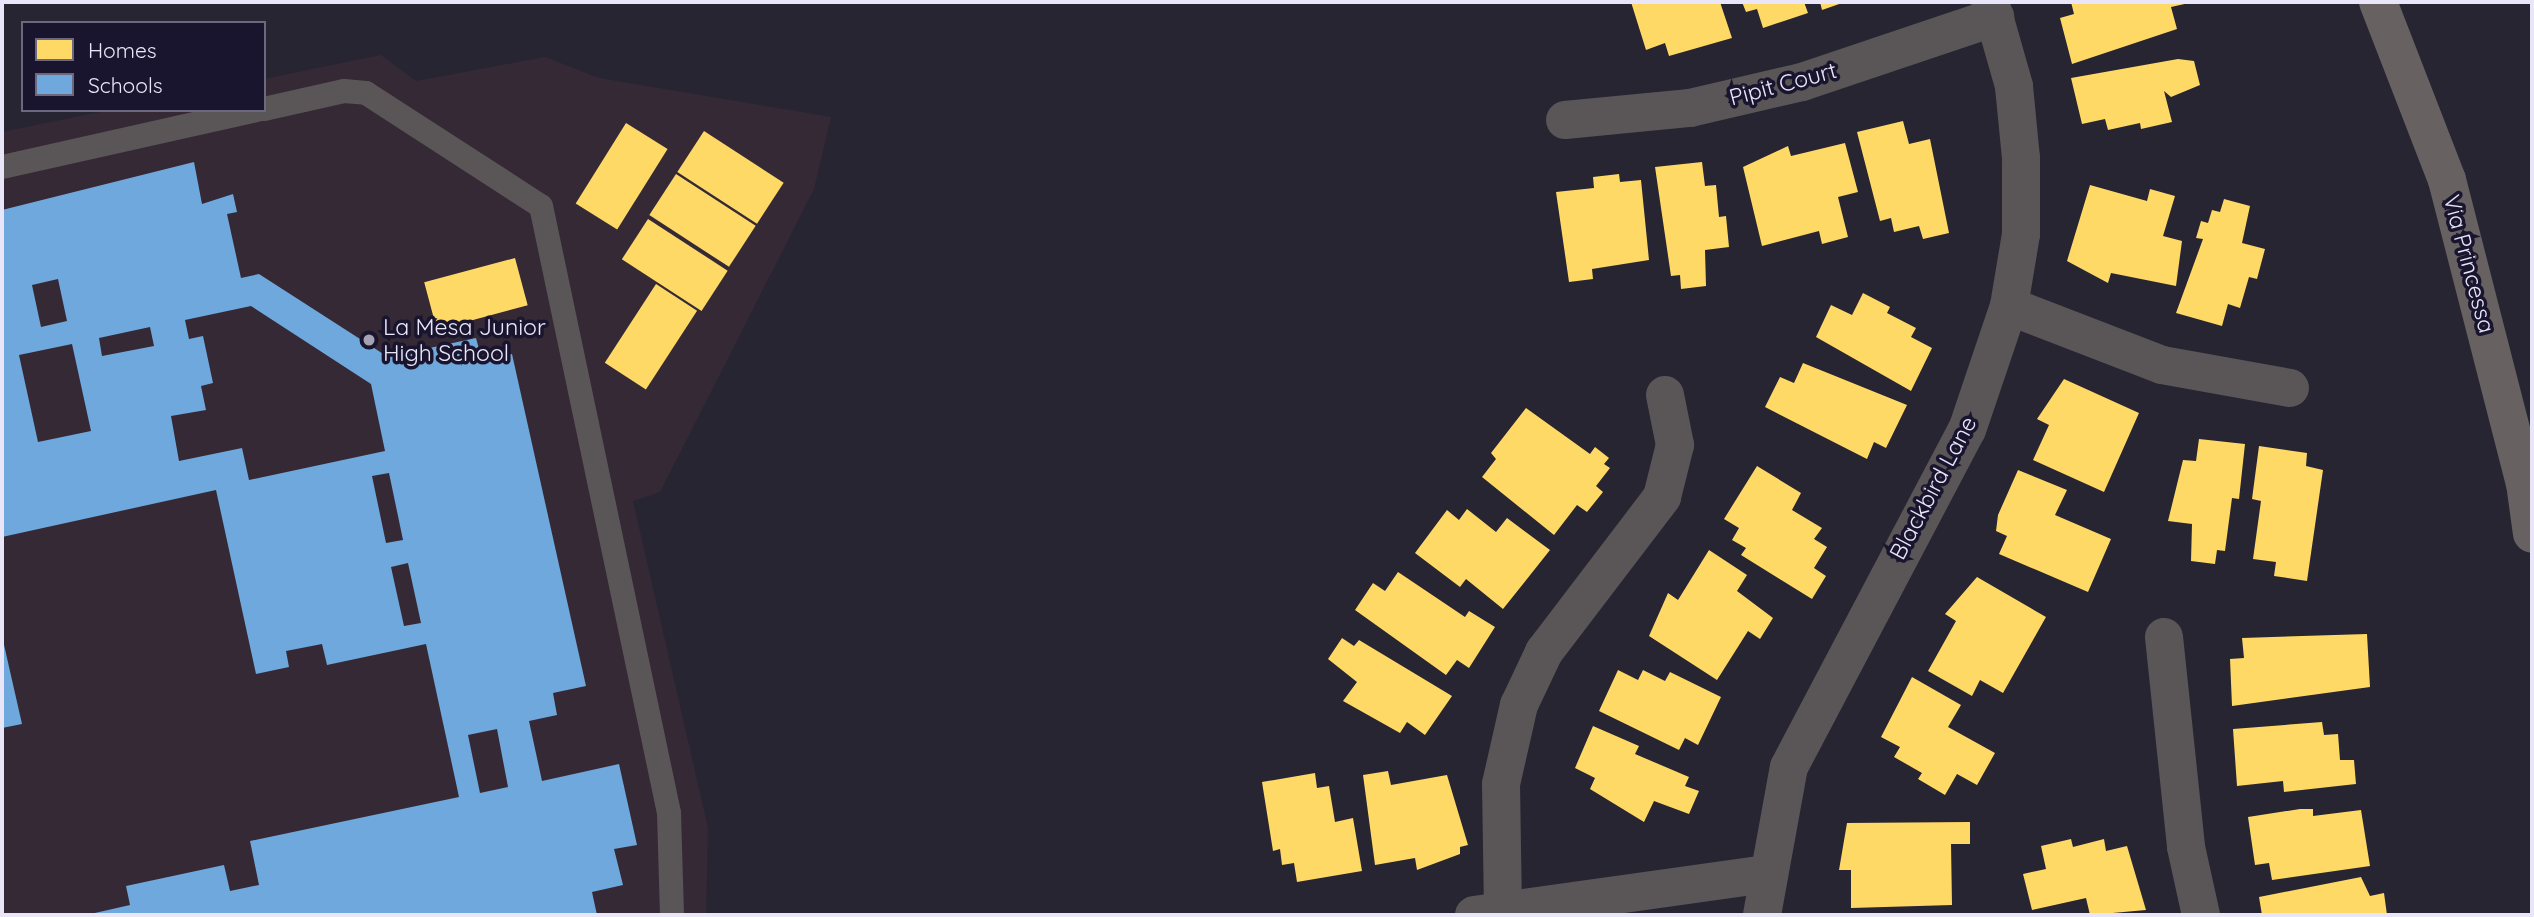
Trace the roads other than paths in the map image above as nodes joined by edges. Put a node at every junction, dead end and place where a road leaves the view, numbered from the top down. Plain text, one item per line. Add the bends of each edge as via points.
1 (2378, 2) edge
2 (1992, 10) edge
3 (266, 109) edge
4 (248, 112) edge
5 (1565, 120) dead end
6 (2, 167) edge
7 (2010, 306) junction
8 (2290, 388) dead end
9 (1665, 395) dead end
10 (2532, 534) edge
11 (2164, 637) dead end
12 (1766, 874) junction
13 (1489, 913) edge
14 (672, 915) edge
15 (1762, 915) edge
16 (2201, 915) edge

1 - 10 street, Via Princessa via 2447,180 2525,483
2 - 5 street, Pipit Court via 1802,82 1690,108
2 - 7 street, Blackbird Lane via 2014,86 2021,158 2021,234
3 - 14 lane via 366,93 541,206 669,813
4 - 6 lane
7 - 8 street via 2162,365
7 - 12 street, Blackbird Lane via 1967,430 1788,767
9 - 13 street via 1675,445 1662,497 1544,652 1519,705 1501,784
11 - 16 street via 2186,846
12 - 13 street
12 - 15 street, Blackbird Lane

